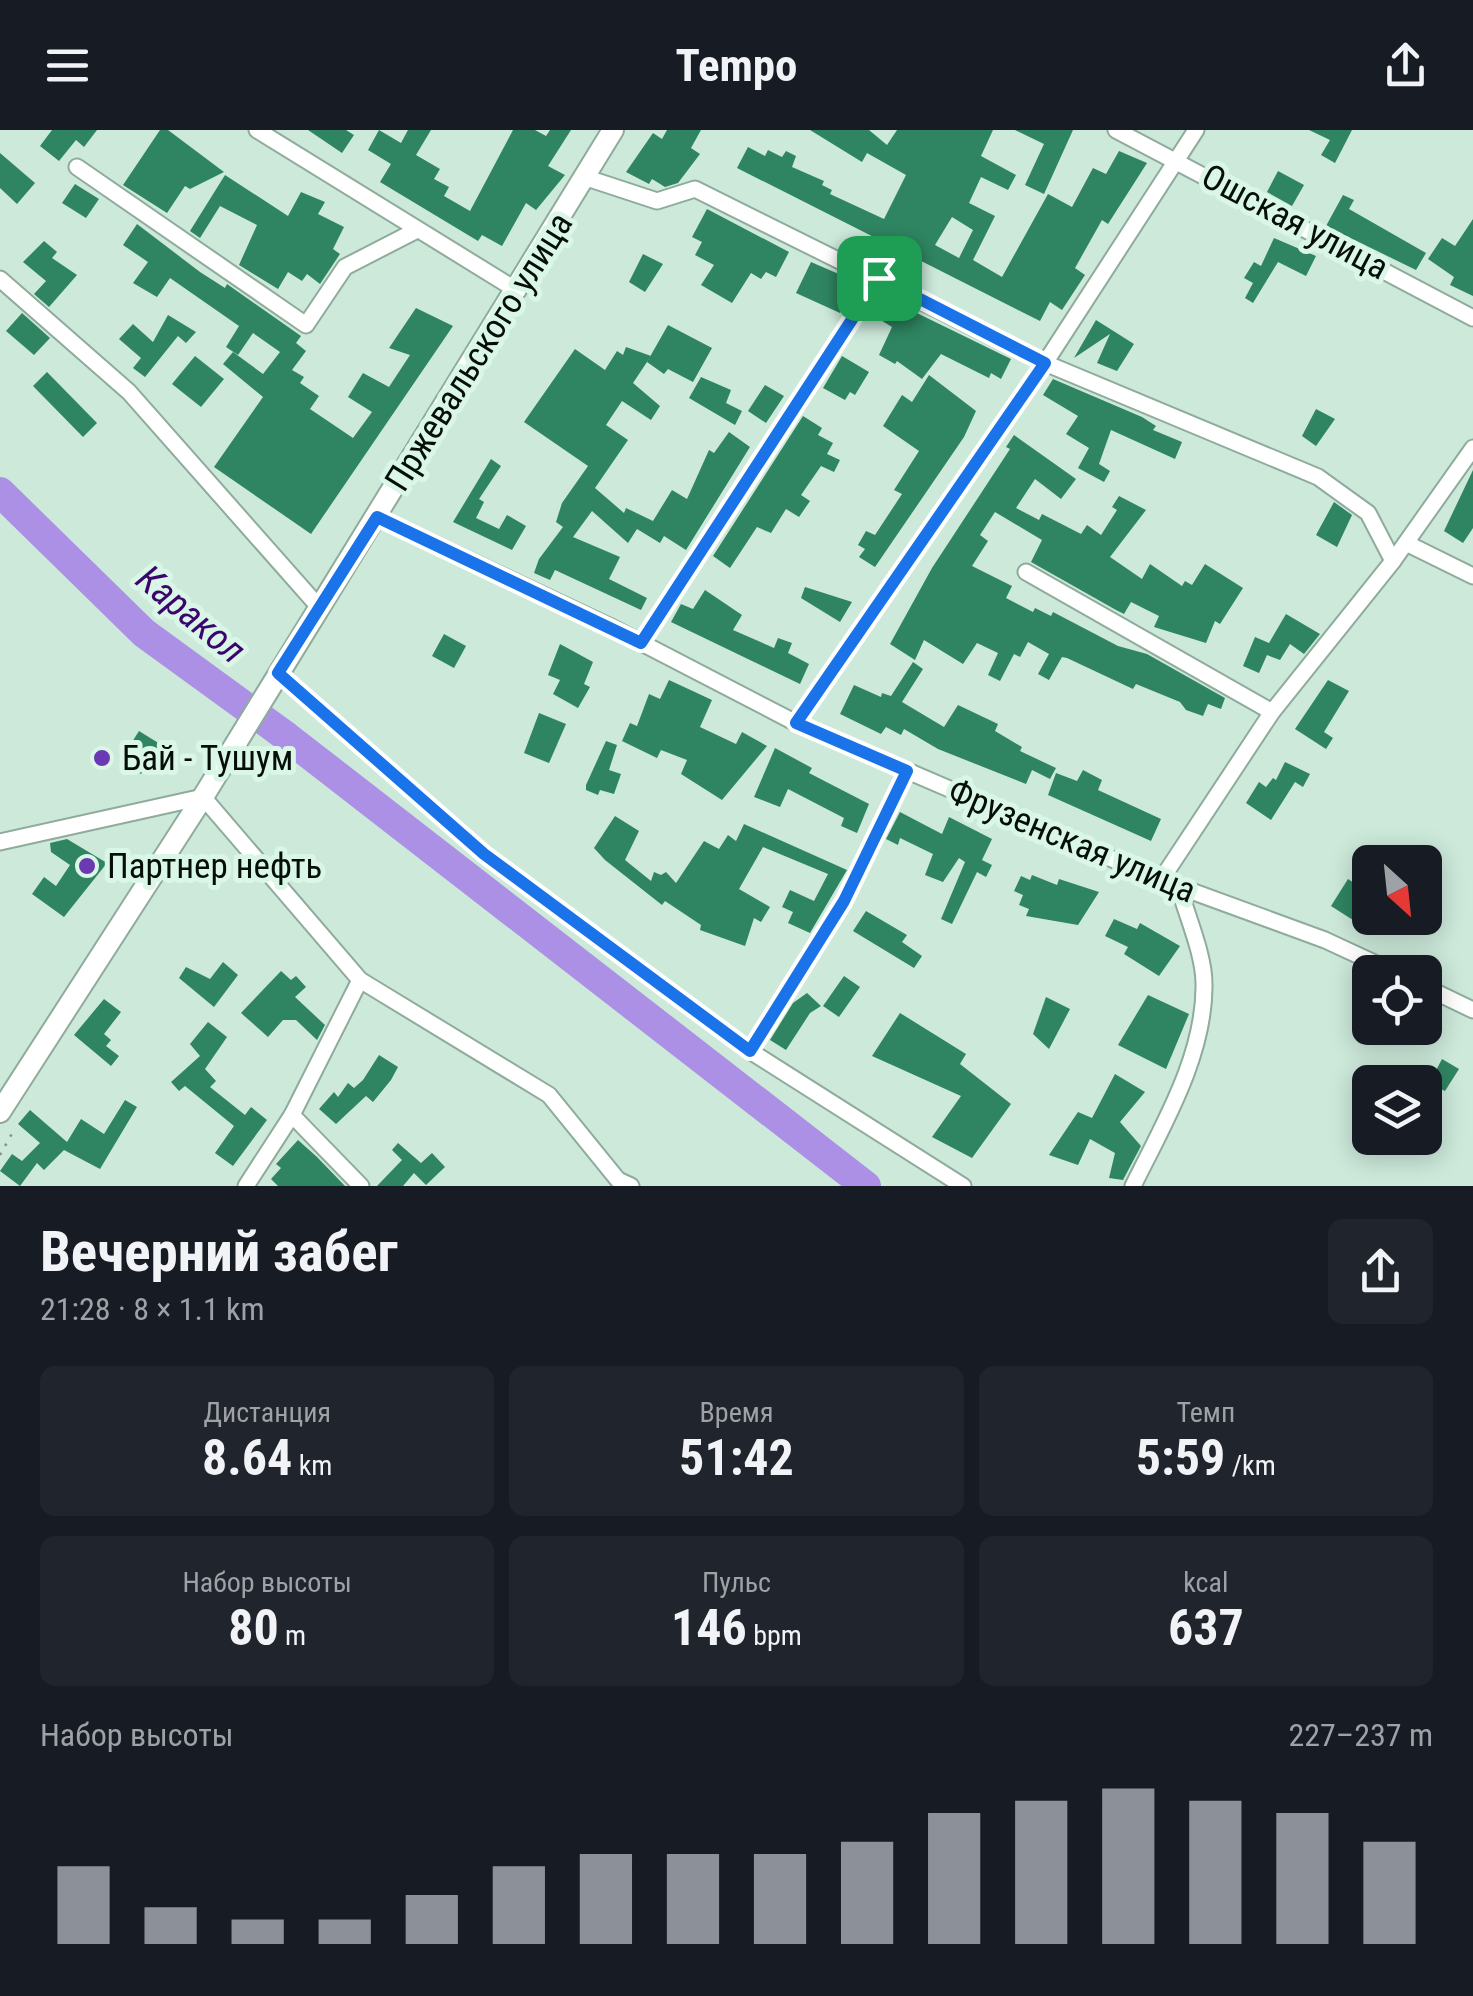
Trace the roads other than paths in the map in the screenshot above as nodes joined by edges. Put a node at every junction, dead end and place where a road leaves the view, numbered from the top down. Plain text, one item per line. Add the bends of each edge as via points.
1 (257, 130) edge
2 (613, 130) edge
3 (1116, 130) edge
4 (1196, 130) edge
5 (1178, 160) junction
6 (77, 166) dead end
7 (586, 178) junction
8 (418, 230) junction
9 (879, 278) junction
10 (0, 279) edge
11 (518, 291) junction
12 (1473, 318) edge
13 (1045, 363) junction
14 (1473, 448) edge
15 (377, 517) junction
16 (1406, 542) junction
17 (1393, 561) junction
18 (1026, 572) dead end
19 (1473, 576) edge
20 (318, 606) junction
21 (641, 643) junction
22 (278, 673) junction
23 (1272, 712) junction
24 (796, 723) junction
25 (907, 771) junction
26 (203, 796) junction
27 (0, 842) edge
28 (1161, 880) junction
29 (1179, 887) junction
30 (1357, 955) edge
31 (360, 980) junction
32 (1442, 995) edge
33 (1473, 1010) edge
34 (750, 1051) junction
35 (0, 1112) edge
36 (292, 1115) junction
37 (620, 1184) edge
38 (246, 1186) edge
39 (361, 1186) edge
40 (963, 1186) edge
41 (1133, 1186) edge

1 - 8 street
2 - 7 main road, Пржевальского улица
3 - 5 street, Ошская улица
4 - 5 street
5 - 12 street, Ошская улица
5 - 13 street
6 - 8 street via 306,325 345,267
7 - 9 street via 658,201 695,190
7 - 11 main road, Пржевальского улица
8 - 11 street
9 - 13 street
9 - 21 street
10 - 20 street via 129,392
11 - 15 main road, Пржевальского улица
13 - 17 street via 1318,477 1368,513
13 - 24 street
14 - 16 street
15 - 20 main road, Пржевальского улица
15 - 21 street, Фрузенская улица
16 - 17 street
16 - 19 street
17 - 23 street
18 - 23 street
20 - 22 main road, Пржевальского улица
21 - 24 street, Фрузенская улица
22 - 26 main road, Пржевальского улица
22 - 34 street via 484,854
23 - 28 street
24 - 25 street, Фрузенская улица
25 - 28 street, Фрузенская улица
25 - 34 street via 844,901
26 - 27 street
26 - 31 street
26 - 35 main road
28 - 29 street, Фрузенская улица
29 - 30 street, Фрузенская улица
29 - 41 street via 1204,983 1199,1019 1178,1095
31 - 36 street
31 - 37 street via 549,1095
32 - 33 street
34 - 40 street
36 - 38 street
36 - 39 street

